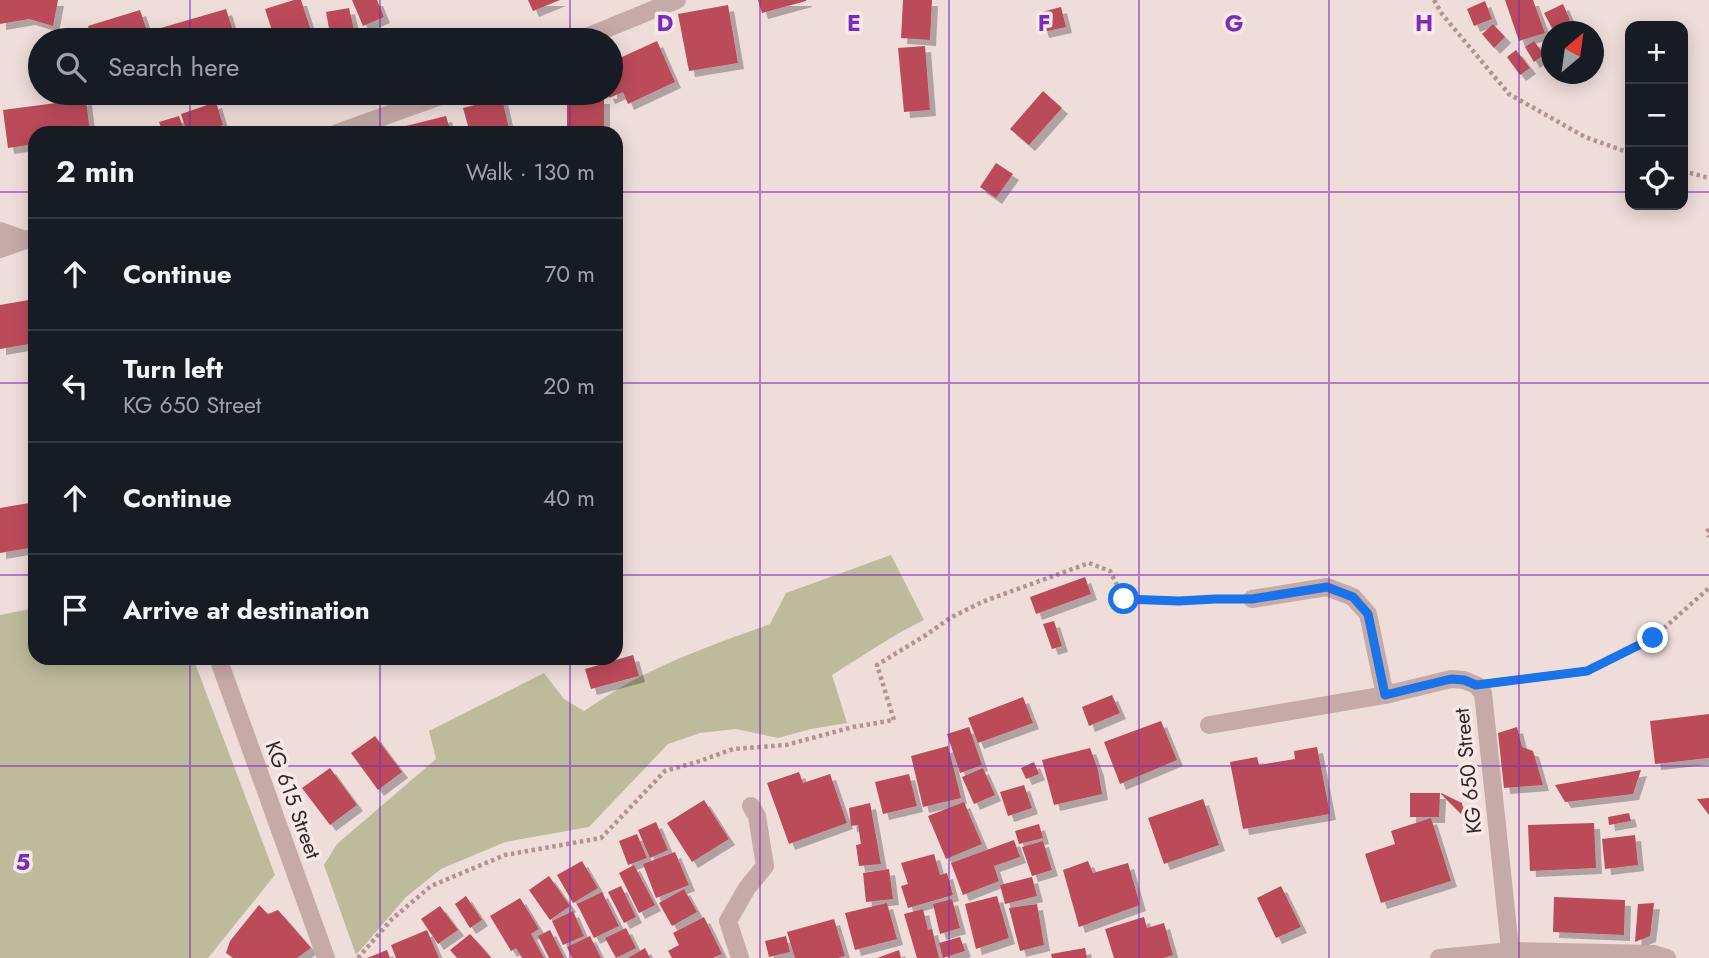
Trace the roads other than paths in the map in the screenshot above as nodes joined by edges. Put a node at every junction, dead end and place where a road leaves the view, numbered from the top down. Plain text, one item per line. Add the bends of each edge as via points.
1 (677, 0) edge
2 (608, 28) edge
3 (415, 105) edge
4 (357, 126) edge
5 (0, 231) edge
6 (28, 237) edge
7 (28, 239) edge
8 (0, 249) edge
9 (1252, 599) road end
10 (221, 665) edge
11 (1385, 695) junction
12 (1209, 724) dead end
13 (751, 806) dead end
14 (1511, 955) edge
15 (326, 958) edge
16 (740, 958) edge
17 (1439, 958) edge
18 (1667, 958) edge

1 - 2 street
3 - 4 street
5 - 6 street
7 - 8 street
9 - 11 street via 1327,587 1353,597 1368,614
10 - 15 street, KG 615 Street
11 - 12 street, KG 650 Street
11 - 14 street, KG 650 Street via 1451,679 1476,685 1483,693
13 - 16 street via 757,816 765,866 729,921
14 - 17 street
14 - 18 street via 1654,954

